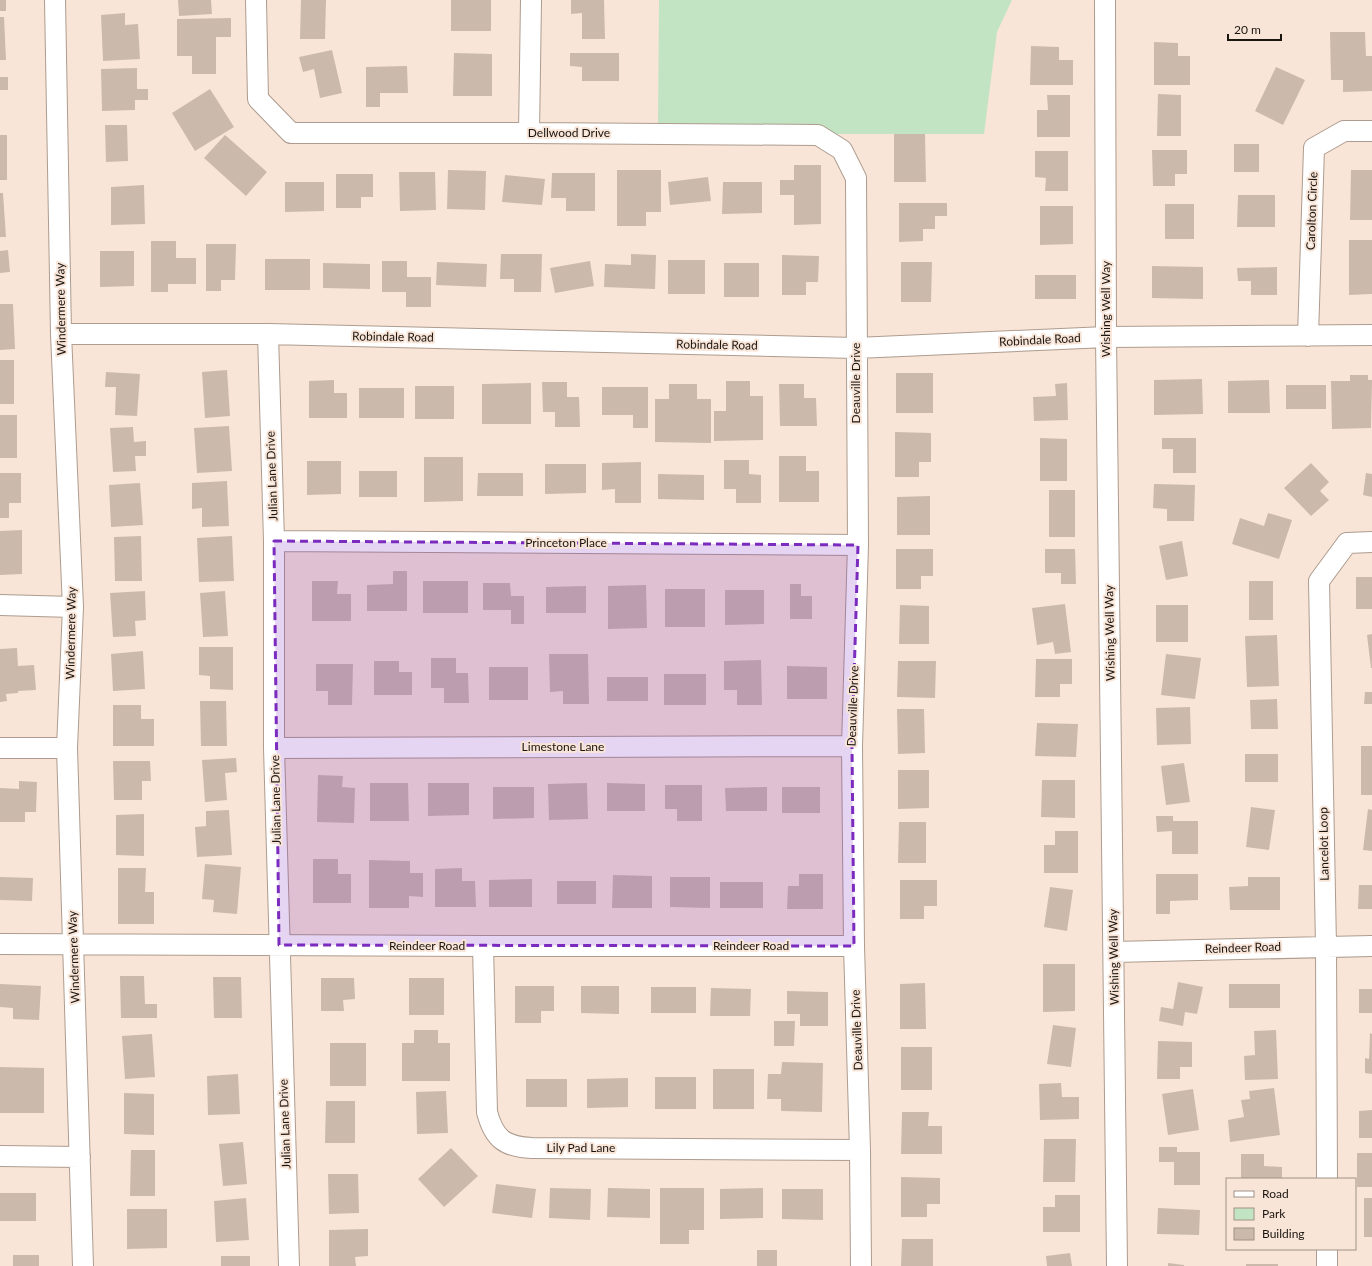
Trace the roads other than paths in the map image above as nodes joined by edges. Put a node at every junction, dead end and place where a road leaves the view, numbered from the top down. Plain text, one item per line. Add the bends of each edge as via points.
1 (55, 0) edge
2 (256, 0) edge
3 (531, 0) edge
4 (1105, 0) edge
5 (1372, 131) edge
6 (528, 133) junction
7 (842, 150) joint
8 (61, 334) junction
9 (268, 334) junction
10 (1372, 335) edge
11 (1308, 336) junction
12 (1106, 337) junction
13 (856, 348) junction
14 (274, 541) junction
15 (1372, 542) edge
16 (858, 545) junction
17 (0, 606) edge
18 (73, 607) junction
19 (852, 746) junction
20 (0, 748) edge
21 (68, 748) junction
22 (274, 748) junction
23 (0, 944) edge
24 (74, 944) junction
25 (279, 945) junction
26 (484, 946) junction
27 (854, 946) junction
28 (1326, 946) junction
29 (1372, 946) edge
30 (1114, 952) junction
31 (860, 1150) junction
32 (0, 1156) edge
33 (80, 1156) junction
34 (1326, 1178) edge
35 (1327, 1250) edge
36 (83, 1266) edge
37 (289, 1266) edge
38 (861, 1266) edge
39 (1117, 1266) edge
40 (1327, 1266) edge

1 - 8 street, Windermere Way
2 - 6 street, Dellwood Drive via 258,99 291,133
3 - 6 street
4 - 12 street, Wishing Well Way
5 - 11 street, Carolton Circle via 1344,131 1314,148
6 - 7 street, Dellwood Drive via 818,135
7 - 13 street, Deauville Drive via 856,178
8 - 9 street, Robindale Road
8 - 18 street, Windermere Way
9 - 13 street, Robindale Road
9 - 14 street, Julian Lane Drive
10 - 11 street, Robindale Road
11 - 12 street, Robindale Road
12 - 13 street, Robindale Road
12 - 30 street, Wishing Well Way
13 - 16 street, Deauville Drive
14 - 16 street, Princeton Place
14 - 22 street, Julian Lane Drive
15 - 28 street, Lancelot Loop via 1347,543 1319,581
16 - 19 street, Deauville Drive
17 - 18 street
18 - 21 street, Windermere Way
19 - 22 street, Limestone Lane
19 - 27 street, Deauville Drive
20 - 21 street
21 - 24 street, Windermere Way
22 - 25 street, Julian Lane Drive
23 - 24 street, Reindeer Road
24 - 25 street, Reindeer Road
24 - 33 street, Windermere Way
25 - 26 street, Reindeer Road
25 - 37 street, Julian Lane Drive
26 - 27 street, Reindeer Road
26 - 31 street, Lily Pad Lane via 487,1112 496,1134 509,1144 518,1148
27 - 31 street, Deauville Drive
28 - 29 street, Reindeer Road
28 - 30 street, Reindeer Road
28 - 34 street, Lancelot Loop
30 - 39 street, Wishing Well Way
31 - 38 street, Deauville Drive
32 - 33 street
33 - 36 street, Windermere Way
35 - 40 street

